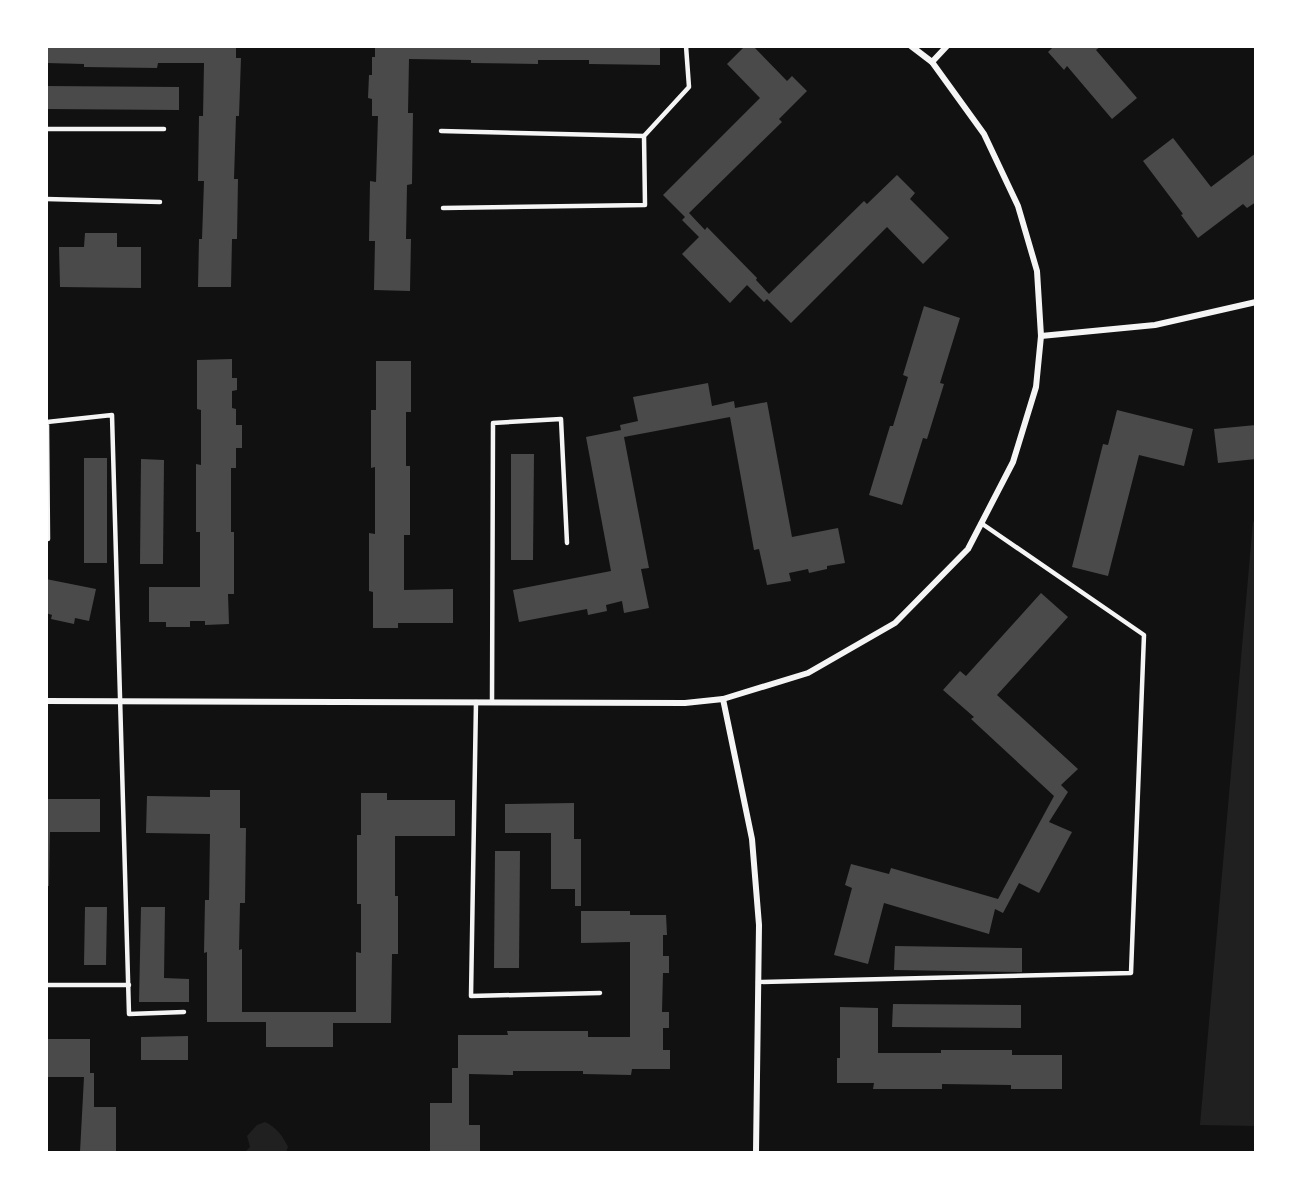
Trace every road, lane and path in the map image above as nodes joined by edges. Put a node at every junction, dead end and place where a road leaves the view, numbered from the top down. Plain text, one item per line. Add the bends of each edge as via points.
1 (686, 46) edge
2 (911, 46) edge
3 (948, 46) edge
4 (932, 62) junction
5 (46, 129) edge
6 (164, 129) dead end
7 (441, 130) dead end
8 (644, 135) junction
9 (46, 199) edge
10 (160, 202) dead end
11 (443, 208) dead end
12 (1256, 302) edge
13 (1041, 336) junction
14 (981, 523) junction
15 (48, 539) dead end
16 (567, 543) dead end
17 (723, 699) junction
18 (46, 701) edge
19 (122, 701) junction
20 (476, 702) junction
21 (492, 702) junction
22 (758, 982) junction
23 (46, 985) edge
24 (129, 985) junction
25 (600, 993) dead end
26 (184, 1012) dead end
27 (756, 1152) edge

1 - 8 lane via 689,87
2 - 4 street
3 - 4 street
4 - 13 street via 984,134 1018,206 1037,271
5 - 6 lane
7 - 8 lane
8 - 11 lane via 645,205
9 - 10 lane
12 - 13 street via 1155,325
13 - 14 street via 1036,387 1014,462
14 - 17 street via 968,549 895,622 808,673
14 - 22 lane via 1144,635 1131,973
15 - 19 lane via 47,422 112,415
16 - 21 lane via 561,419 492,423
17 - 21 street via 685,703
17 - 22 street via 752,839 759,925
18 - 19 street
19 - 20 street
19 - 24 lane
20 - 21 street
20 - 25 lane via 471,996
22 - 27 street
23 - 24 lane
24 - 26 lane via 129,1014

